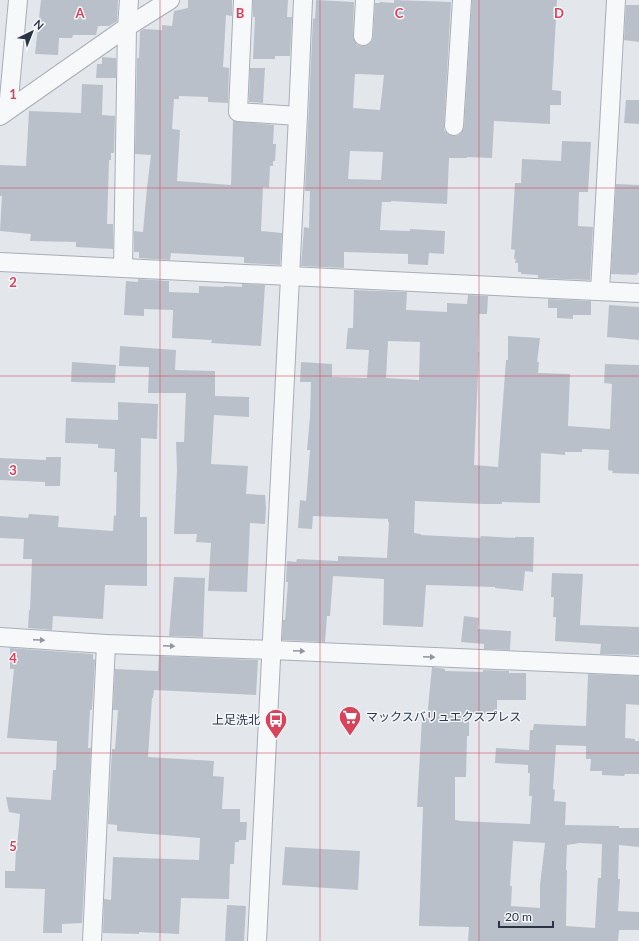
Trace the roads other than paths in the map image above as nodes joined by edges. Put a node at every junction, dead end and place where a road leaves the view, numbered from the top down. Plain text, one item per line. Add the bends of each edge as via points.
1 (18, 0) edge
2 (129, 0) edge
3 (170, 0) edge
4 (243, 0) edge
5 (303, 0) edge
6 (365, 0) edge
7 (462, 0) edge
8 (616, 0) edge
9 (16, 25) junction
10 (127, 27) junction
11 (0, 32) edge
12 (363, 36) dead end
13 (4, 113) edge
14 (298, 116) junction
15 (454, 126) dead end
16 (0, 262) edge
17 (123, 268) junction
18 (290, 276) junction
19 (600, 291) junction
20 (639, 293) edge
21 (0, 637) edge
22 (106, 644) junction
23 (272, 650) junction
24 (639, 666) edge
25 (92, 941) edge
26 (257, 941) edge

1 - 9 street
2 - 10 street
3 - 10 street
4 - 14 street via 238,112
5 - 14 street
6 - 12 street
7 - 15 street
8 - 19 street
9 - 11 street
9 - 13 street
10 - 13 street
10 - 17 street
14 - 18 street
16 - 17 street
17 - 18 street
18 - 19 street
18 - 23 street
19 - 20 street
21 -> 22 street
22 -> 23 street
22 - 25 street
23 -> 24 street
23 - 26 street

